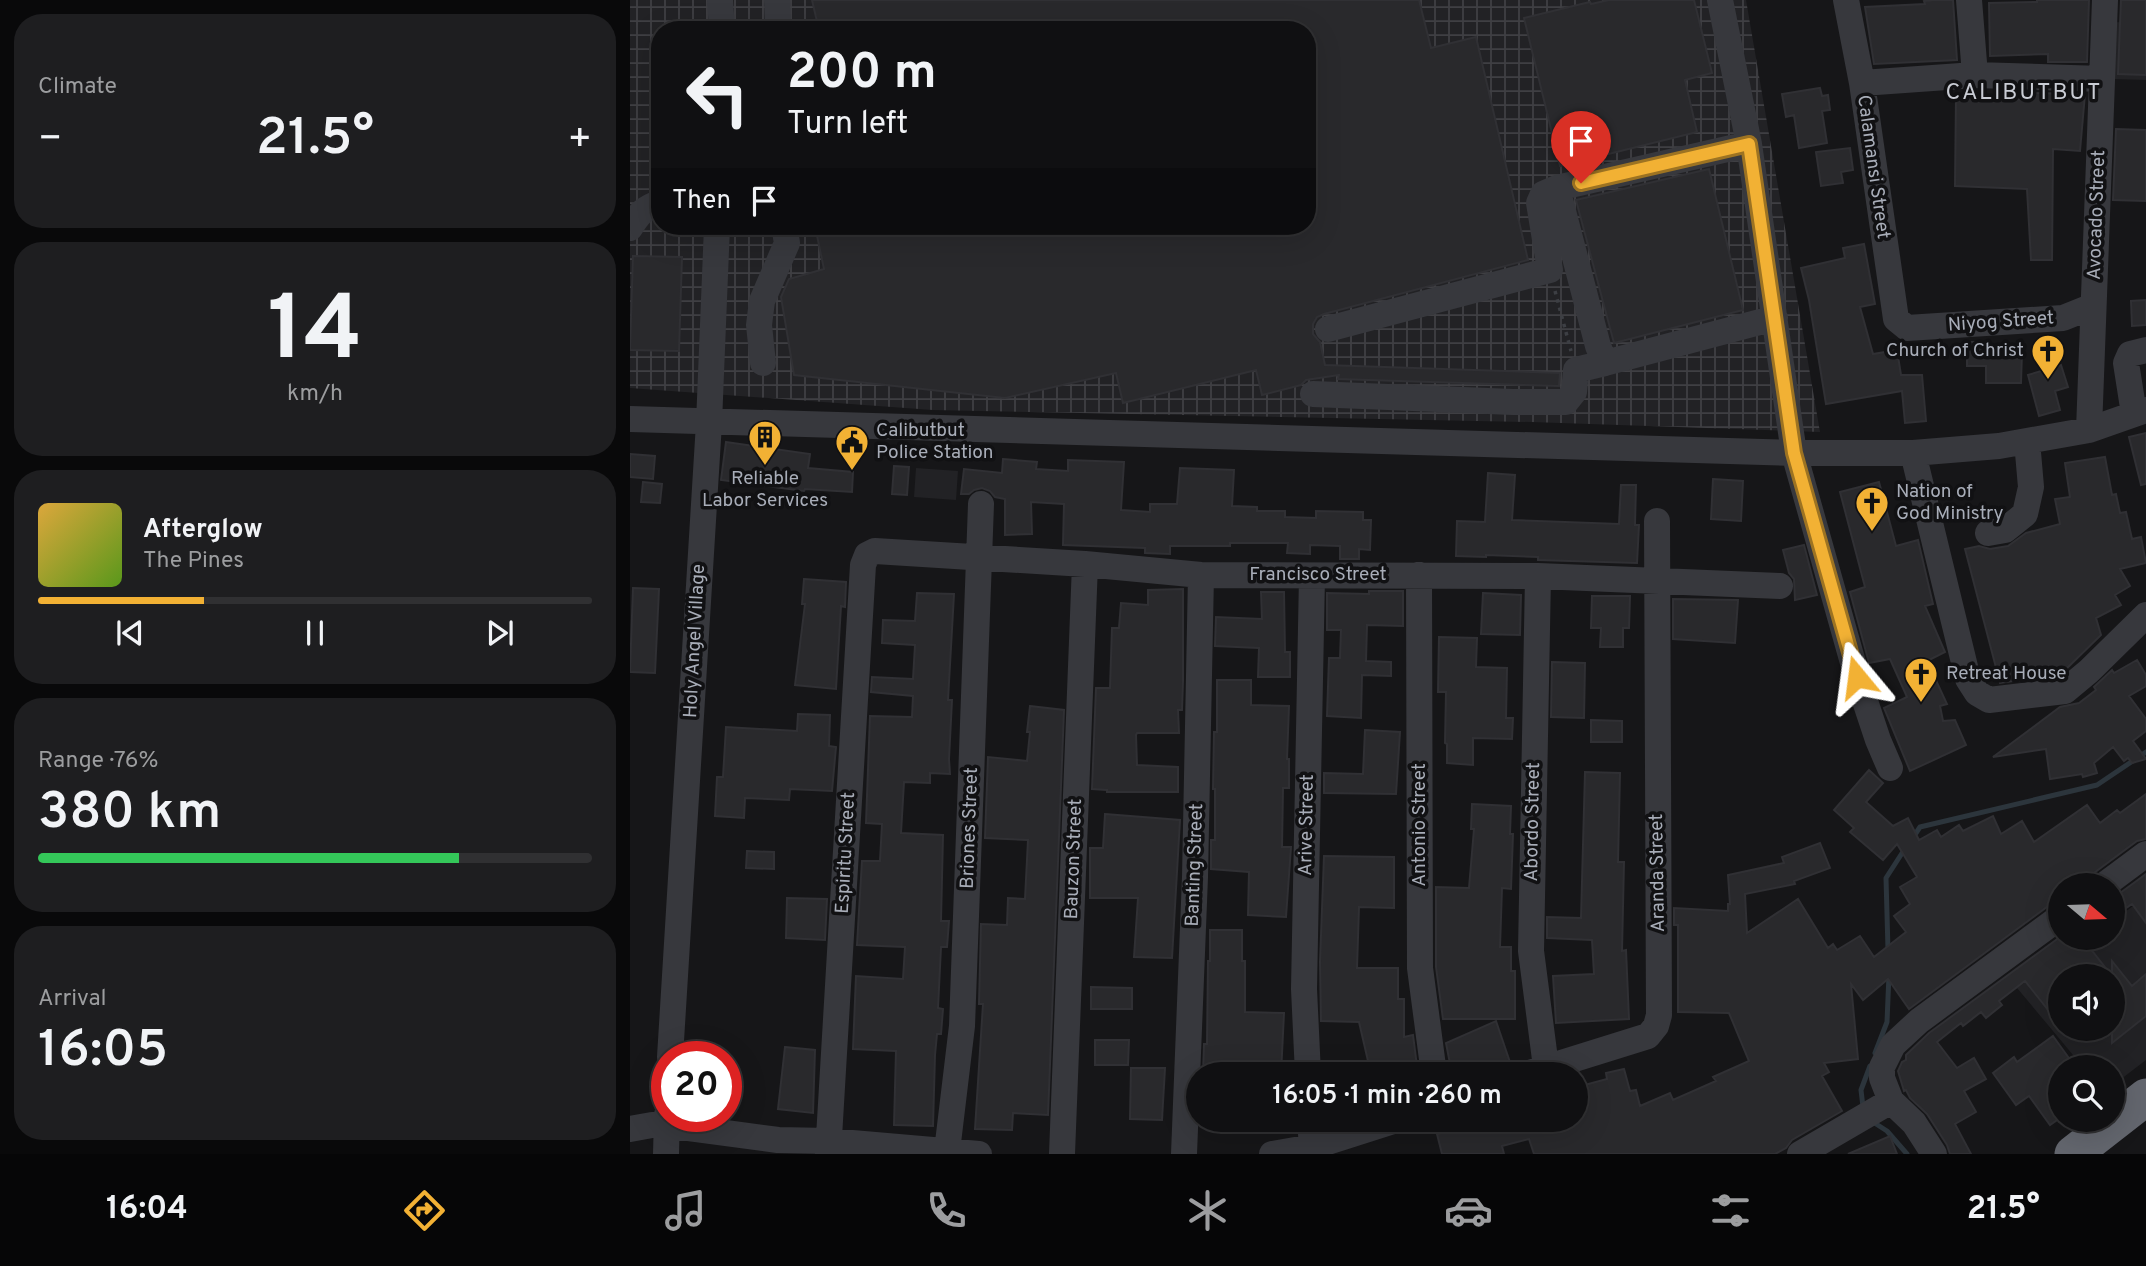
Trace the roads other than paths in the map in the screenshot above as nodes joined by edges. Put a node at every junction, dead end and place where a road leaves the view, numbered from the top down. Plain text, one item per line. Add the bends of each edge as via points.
1 (720, 0) edge
2 (777, 0) edge
3 (1720, 0) edge
4 (1846, 0) edge
5 (1969, 0) edge
6 (2105, 0) edge
7 (721, 21) edge
8 (778, 21) edge
9 (1975, 75) junction
10 (2102, 79) junction
11 (1862, 83) junction
12 (1749, 144) junction
13 (1557, 188) junction
14 (651, 205) edge
15 (630, 228) edge
16 (717, 235) edge
17 (786, 235) edge
18 (2093, 306) junction
19 (1775, 318) junction
20 (1908, 328) joint
21 (1328, 329) dead end
22 (2146, 350) edge
23 (763, 363) dead end
24 (1605, 363) junction
25 (1313, 394) dead end
26 (2140, 412) edge
27 (630, 419) edge
28 (709, 423) junction
29 (2089, 430) junction
30 (2026, 441) junction
31 (1794, 453) junction
32 (1913, 453) junction
33 (981, 504) dead end
34 (1657, 521) dead end
35 (1988, 534) dead end
36 (981, 557) junction
37 (1086, 564) junction
38 (863, 565) joint
39 (1201, 575) junction
40 (1419, 575) junction
41 (1312, 576) junction
42 (1538, 576) junction
43 (1656, 580) junction
44 (1780, 586) dead end
45 (2146, 615) edge
46 (1890, 768) dead end
47 (2146, 853) edge
48 (2120, 873) edge
49 (2048, 926) edge
50 (671, 1041) edge
51 (1307, 1062) edge
52 (1432, 1062) edge
53 (1536, 1062) edge
54 (1565, 1062) edge
55 (2146, 1097) edge
56 (1884, 1105) junction
57 (649, 1122) edge
58 (1311, 1132) edge
59 (1359, 1132) edge
60 (828, 1147) edge
61 (1312, 1147) junction
62 (947, 1151) junction
63 (666, 1154) edge
64 (979, 1154) edge
65 (1062, 1154) edge
66 (1184, 1154) edge
67 (1272, 1154) edge
68 (1800, 1154) edge
69 (1934, 1154) edge
70 (2073, 1154) edge

1 - 7 street
2 - 8 street
3 - 12 street
4 - 11 street, Calamansi Street
5 - 9 street
6 - 10 street, Avocado Street
9 - 10 street
9 - 11 street
10 - 18 street, Avocado Street
11 - 20 street, Calamansi Street via 1893,308 1896,319
12 - 13 street
12 - 19 street
13 - 21 street via 1543,194 1539,203 1550,270
13 - 24 street
14 - 15 street
16 - 28 street, Holy Angel Village
17 - 23 street via 787,243 762,301
18 - 20 street, Niyog Street via 2063,318
18 - 29 street, Avocado Street
19 - 24 street
19 - 31 street
22 - 26 street via 2130,354 2126,363
24 - 25 street via 1576,370 1574,392 1566,402
26 - 29 street
27 - 28 street
28 - 31 street
28 - 50 street, Holy Angel Village
29 - 30 street
30 - 32 street
30 - 35 street via 2031,487 2025,514 2005,530
31 - 32 street
31 - 46 street via 1857,677
32 - 45 street via 1968,679 1977,693 1989,700 2065,691
33 - 36 street, Briones Street
34 - 43 street, Aranda Street
36 - 37 street, Francisco Street
36 - 38 street, Francisco Street via 875,551
36 - 62 street, Briones Street via 962,1026
37 - 39 street, Francisco Street
37 - 65 street, Bauzon Street
38 - 60 street, Espiritu Street
39 - 41 street, Francisco Street
39 - 66 street, Banting Street
40 - 41 street, Francisco Street
40 - 42 street, Francisco Street
40 - 52 street, Antonio Street via 1420,968
41 - 51 street, Arive Street via 1304,989
42 - 43 street, Francisco Street
42 - 53 street, Abordo Street via 1531,951
43 - 44 street, Francisco Street
43 - 54 street, Aranda Street via 1659,1015 1648,1036
47 - 48 street
49 - 56 street via 1893,1045 1882,1067
55 - 70 highway
56 - 68 street
56 - 69 street via 1914,1123
57 - 60 street
57 - 63 street
58 - 61 street
59 - 61 street
60 - 62 street
61 - 67 street
62 - 64 street

